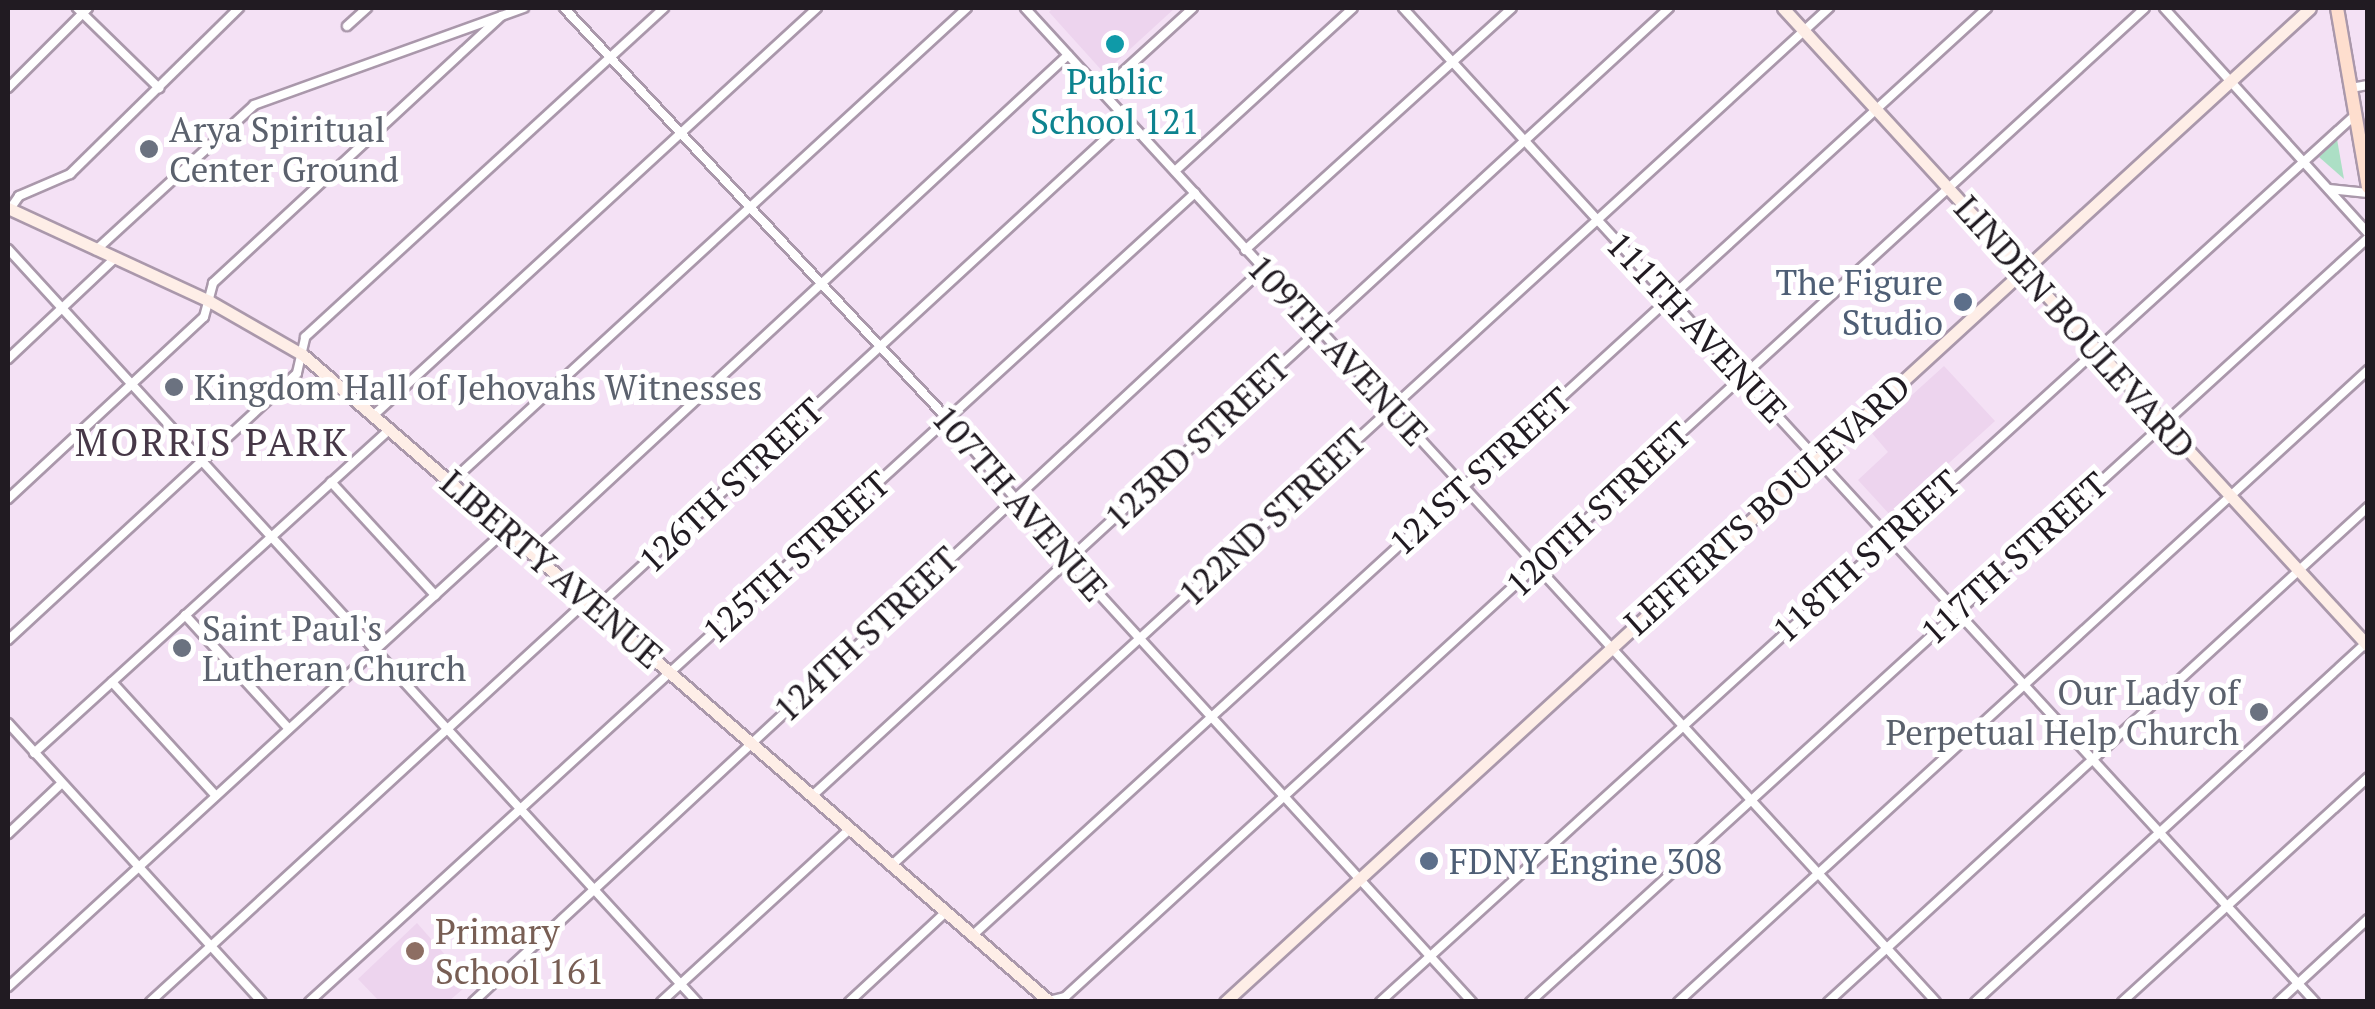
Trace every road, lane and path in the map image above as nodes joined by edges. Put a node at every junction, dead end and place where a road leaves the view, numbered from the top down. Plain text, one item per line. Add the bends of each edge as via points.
1 (240, 8) edge
2 (367, 8) edge
3 (524, 8) edge
4 (564, 8) edge
5 (664, 8) edge
6 (817, 8) edge
7 (967, 8) edge
8 (1193, 8) edge
9 (1353, 8) edge
10 (1403, 8) edge
11 (1512, 8) edge
12 (1670, 8) edge
13 (1783, 8) edge
14 (1829, 8) edge
15 (1987, 8) edge
16 (2146, 8) edge
17 (2164, 8) edge
18 (2310, 8) edge
19 (2337, 8) edge
20 (83, 9) edge
21 (1029, 9) edge
22 (501, 16) junction
23 (347, 26) dead end
24 (1804, 30) junction
25 (1068, 54) junction
26 (612, 56) junction
27 (1454, 62) junction
28 (2231, 80) junction
29 (2368, 86) edge
30 (8, 88) edge
31 (158, 88) junction
32 (2351, 88) junction
33 (1102, 91) junction
34 (1876, 109) junction
35 (2355, 115) junction
36 (1127, 119) junction
37 (683, 131) junction
38 (1526, 140) junction
39 (2302, 158) junction
40 (1175, 171) junction
41 (2325, 186) junction
42 (1948, 188) junction
43 (2368, 190) edge
44 (1195, 194) junction
45 (752, 206) junction
46 (8, 210) edge
47 (1597, 218) junction
48 (2368, 235) edge
49 (8, 249) edge
50 (96, 250) junction
51 (1245, 250) junction
52 (114, 259) junction
53 (1264, 269) junction
54 (2023, 270) junction
55 (822, 282) junction
56 (1670, 297) junction
57 (209, 301) junction
58 (62, 309) junction
59 (1320, 329) junction
60 (882, 346) junction
61 (2094, 348) junction
62 (303, 355) junction
63 (8, 359) edge
64 (2368, 370) edge
65 (1743, 376) junction
66 (132, 385) junction
67 (1392, 407) junction
68 (376, 414) junction
69 (948, 419) junction
70 (2162, 422) junction
71 (391, 428) junction
72 (1818, 458) junction
73 (201, 461) junction
74 (331, 482) junction
75 (452, 482) junction
76 (1464, 486) junction
77 (1016, 496) junction
78 (2230, 496) junction
79 (8, 499) edge
80 (2368, 507) edge
81 (506, 530) junction
82 (1889, 536) junction
83 (272, 537) junction
84 (532, 552) junction
85 (1068, 560) junction
86 (1536, 566) junction
87 (2298, 571) junction
88 (435, 596) junction
89 (593, 604) junction
90 (1958, 610) junction
91 (186, 615) junction
92 (1140, 638) junction
93 (8, 640) edge
94 (2367, 644) edge
95 (1611, 647) junction
96 (375, 650) junction
97 (670, 672) junction
98 (112, 682) junction
99 (2025, 684) junction
100 (1212, 717) junction
101 (8, 723) edge
102 (1683, 724) junction
103 (290, 729) junction
104 (448, 729) junction
105 (752, 744) junction
106 (34, 752) junction
107 (2093, 759) junction
108 (2368, 777) edge
109 (62, 783) junction
110 (216, 796) junction
111 (812, 796) junction
112 (1284, 796) junction
113 (1751, 799) junction
114 (520, 808) junction
115 (850, 829) junction
116 (2159, 832) junction
117 (8, 834) edge
118 (892, 865) junction
119 (139, 867) junction
120 (1819, 873) junction
121 (1359, 878) junction
122 (595, 890) junction
123 (2227, 906) junction
124 (946, 912) junction
125 (2368, 919) edge
126 (973, 935) junction
127 (211, 946) junction
128 (1886, 948) junction
129 (1430, 956) junction
130 (2298, 983) junction
131 (680, 984) junction
132 (8, 987) edge
133 (1048, 1001) edge
134 (150, 1002) edge
135 (262, 1002) edge
136 (309, 1002) edge
137 (473, 1002) edge
138 (661, 1002) edge
139 (696, 1002) edge
140 (849, 1002) edge
141 (1225, 1002) edge
142 (1380, 1002) edge
143 (1472, 1002) edge
144 (1530, 1002) edge
145 (1678, 1002) edge
146 (1828, 1002) edge
147 (1936, 1002) edge
148 (1975, 1002) edge
149 (2122, 1002) edge
150 (2278, 1002) edge
151 (2315, 1002) edge

1 - 31 street
2 - 23 street
3 - 22 street
4 - 26 street, 107TH AVENUE
5 - 26 street
6 - 37 street
7 - 45 street
8 - 33 street
9 - 40 street
10 - 27 street, 111TH AVENUE
11 - 27 street
12 - 38 street, 123RD STREET
13 - 24 street, LINDEN BOULEVARD
14 - 24 street, 122ND STREET
15 - 34 street, 121ST STREET
16 - 42 street, 120TH STREET
17 - 28 street
18 - 28 street, LEFFERTS BOULEVARD
19 - 32 main road
20 - 30 street
20 - 31 street
21 - 25 street, 109TH AVENUE
22 - 50 street via 254,105
22 - 57 street via 213,283
24 - 34 street, LINDEN BOULEVARD
24 - 47 street, 122ND STREET
25 - 33 street, 109TH AVENUE
25 - 55 street
26 - 37 street, 107TH AVENUE
26 - 62 street via 305,337
27 - 38 street, 111TH AVENUE
27 - 51 street
28 - 39 street
28 - 54 street, LEFFERTS BOULEVARD
29 - 32 street
31 - 46 street via 70,174 19,196
32 - 35 main road
33 - 36 street, 109TH AVENUE
34 - 42 street, LINDEN BOULEVARD
34 - 56 street, 121ST STREET
35 - 39 street, 118TH STREET
35 - 43 main road
36 - 40 street, 109TH AVENUE
36 - 60 street, 126TH STREET
37 - 45 street, 107TH AVENUE
37 - 68 street
38 - 47 street, 111TH AVENUE
38 - 59 street, 123RD STREET
39 - 41 street
39 - 61 street, 118TH STREET
40 - 44 street, 109TH AVENUE
41 - 43 street via 2342,195
41 - 48 street
42 - 54 street, LINDEN BOULEVARD
42 - 65 street, 120TH STREET
44 - 51 street, 109TH AVENUE
44 - 69 street, 125TH STREET
45 - 55 street, 107TH AVENUE
45 - 75 street
46 - 50 street, LIBERTY AVENUE
47 - 56 street, 111TH AVENUE
47 - 67 street, 122ND STREET
48 - 70 street, 117TH STREET
49 - 58 street
50 - 52 street, LIBERTY AVENUE
51 - 53 street, 109TH AVENUE
52 - 57 street, LIBERTY AVENUE
52 - 58 street
53 - 59 street, 109TH AVENUE
53 - 77 street, 124TH STREET
54 - 61 street, LINDEN BOULEVARD
54 - 72 street, LEFFERTS BOULEVARD
55 - 60 street, 107TH AVENUE
55 - 84 street
56 - 65 street, 111TH AVENUE
56 - 76 street, 121ST STREET
57 - 62 street, LIBERTY AVENUE
57 - 66 street via 204,317
58 - 63 street
58 - 66 street
59 - 67 street, 109TH AVENUE
59 - 85 street, 123RD STREET
60 - 69 street, 107TH AVENUE
60 - 89 street, 126TH STREET
61 - 70 street, LINDEN BOULEVARD
61 - 82 street, 118TH STREET
62 - 68 street, LIBERTY AVENUE
62 - 73 street via 297,374
64 - 78 street
65 - 72 street, 111TH AVENUE
65 - 86 street, 120TH STREET
66 - 73 street
66 - 79 street
67 - 76 street, 109TH AVENUE
67 - 92 street, 122ND STREET
68 - 71 street, LIBERTY AVENUE
69 - 77 street, 107TH AVENUE
69 - 97 street, 125TH STREET
70 - 78 street, LINDEN BOULEVARD
70 - 90 street, 117TH STREET
71 - 74 street
71 - 75 street, LIBERTY AVENUE
72 - 82 street, 111TH AVENUE
72 - 95 street, LEFFERTS BOULEVARD
73 - 83 street
73 - 93 street
74 - 83 street
74 - 88 street
75 - 81 street, LIBERTY AVENUE
76 - 86 street, 109TH AVENUE
76 - 100 street, 121ST STREET
77 - 85 street, 107TH AVENUE
77 - 105 street, 124TH STREET
78 - 87 street, LINDEN BOULEVARD
78 - 99 street
80 - 87 street
81 - 84 street, LIBERTY AVENUE
81 - 88 street
82 - 90 street, 111TH AVENUE
82 - 102 street, 118TH STREET
83 - 91 street
83 - 96 street
84 - 89 street, LIBERTY AVENUE
85 - 92 street, 107TH AVENUE
85 - 111 street, 123RD STREET
86 - 95 street, 109TH AVENUE
86 - 112 street, 120TH STREET
87 - 94 street, LINDEN BOULEVARD
87 - 107 street
88 - 96 street
89 - 97 street, LIBERTY AVENUE
89 - 104 street, 126TH STREET via 578,609
90 - 99 street, 111TH AVENUE
90 - 113 street, 117TH STREET
91 - 98 street
91 - 103 street
92 - 100 street, 107TH AVENUE
92 - 118 street, 122ND STREET
94 - 116 street
95 - 102 street, 109TH AVENUE
95 - 121 street, LEFFERTS BOULEVARD
96 - 103 street
96 - 104 street
97 - 105 street, LIBERTY AVENUE
97 - 114 street, 125TH STREET
98 - 106 street
98 - 110 street
99 - 107 street, 111TH AVENUE
99 - 120 street
100 - 112 street, 107TH AVENUE
100 - 126 street, 121ST STREET
101 - 106 street
102 - 113 street, 109TH AVENUE
102 - 129 street, 118TH STREET
103 - 110 street
104 - 114 street
104 - 127 street, 126TH STREET
105 - 111 street, LIBERTY AVENUE
105 - 122 street, 124TH STREET
106 - 109 street
107 - 116 street, 111TH AVENUE
107 - 128 street
108 - 123 street
109 - 117 street
109 - 119 street
110 - 119 street
111 - 115 street, LIBERTY AVENUE
112 - 121 street, 107TH AVENUE
112 - 133 street, 120TH STREET via 1065,997
113 - 120 street, 109TH AVENUE
113 - 144 street, 117TH STREET
114 - 122 street
114 - 136 street, 125TH STREET
115 - 118 street, LIBERTY AVENUE
115 - 131 street
116 - 123 street, 111TH AVENUE
116 - 148 street
118 - 124 street, LIBERTY AVENUE
119 - 127 street
119 - 132 street
120 - 128 street, 109TH AVENUE
120 - 145 street
121 - 129 street, 107TH AVENUE
121 - 141 street, LEFFERTS BOULEVARD
122 - 131 street
122 - 137 street, 124TH STREET
123 - 130 street, 111TH AVENUE
123 - 149 street
124 - 126 street, LIBERTY AVENUE
124 - 140 street
125 - 130 street
126 - 133 street, LIBERTY AVENUE
127 - 134 street, 126TH STREET
127 - 135 street
128 - 146 street
128 - 147 street, 109TH AVENUE
129 - 142 street, 118TH STREET
129 - 143 street, 107TH AVENUE
130 - 150 street
130 - 151 street, 111TH AVENUE
131 - 138 street
131 - 139 street

